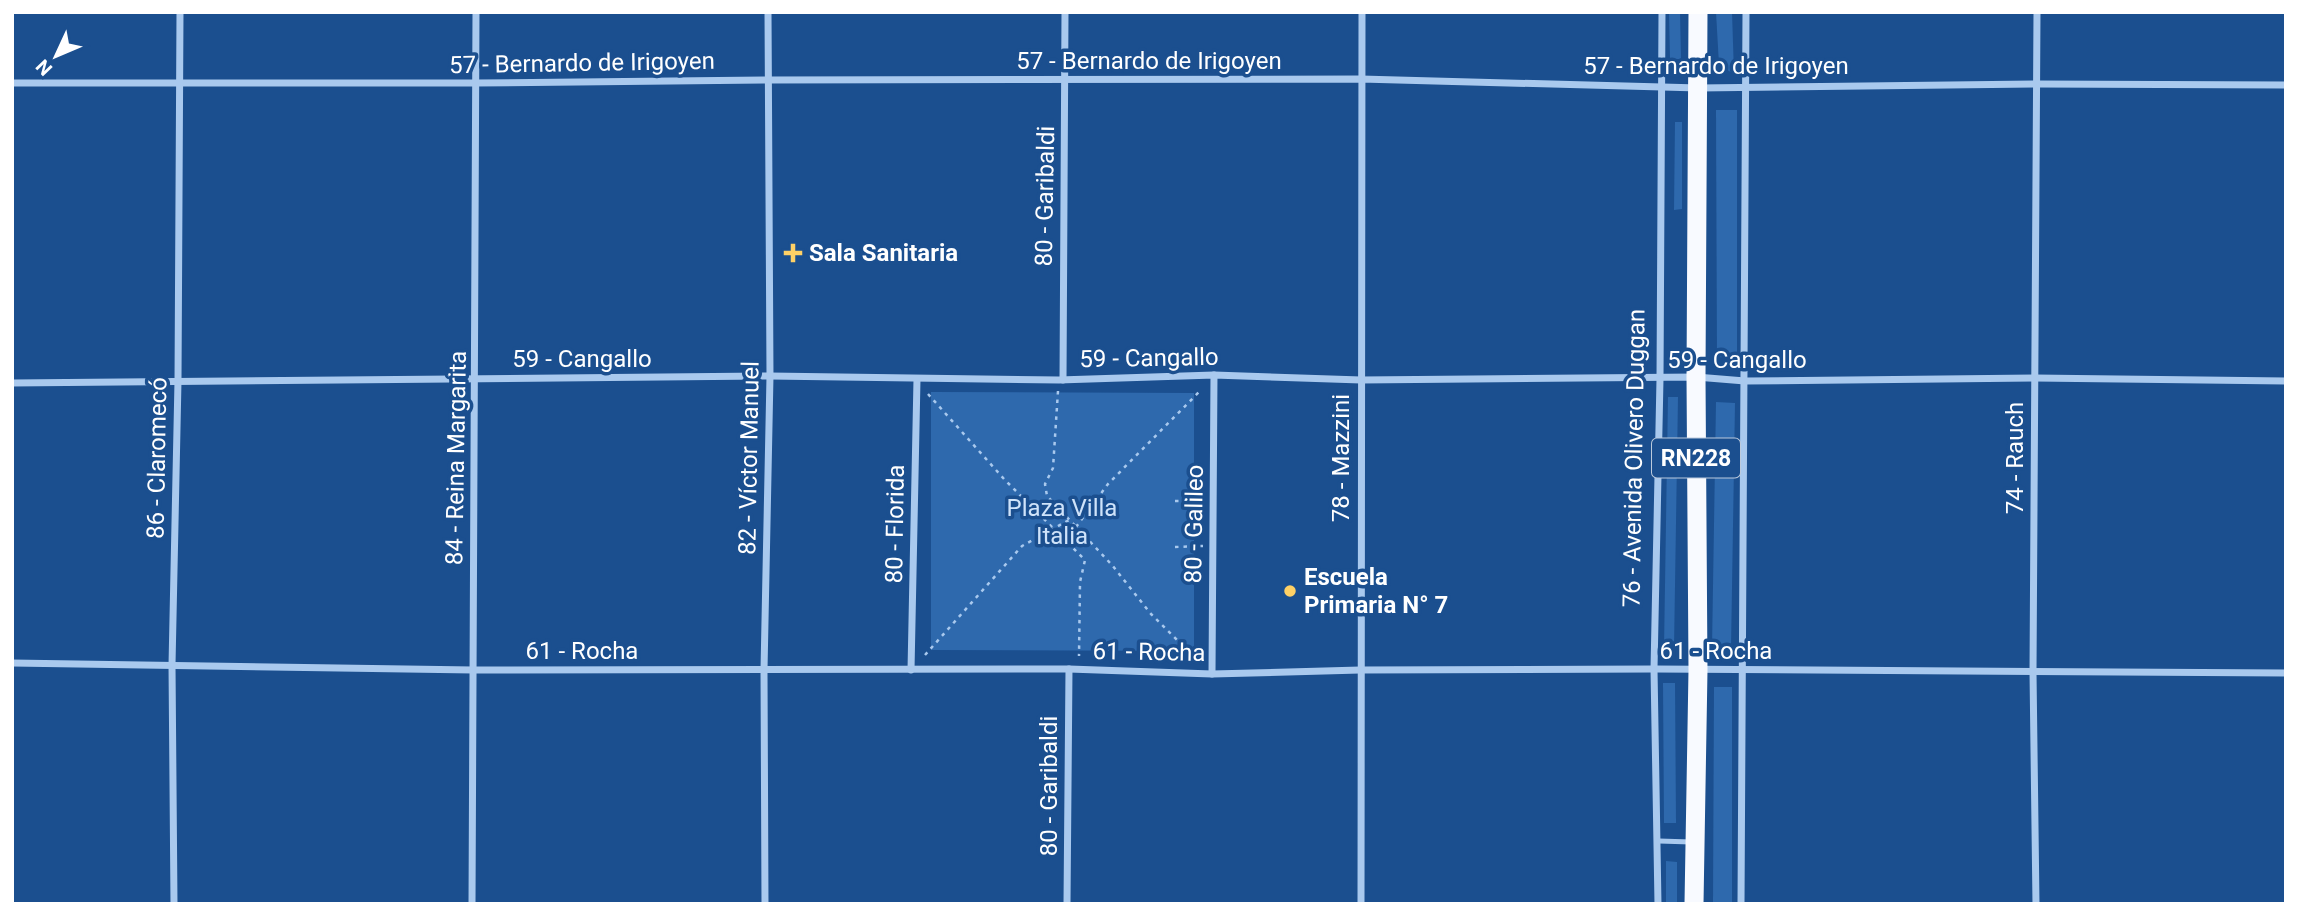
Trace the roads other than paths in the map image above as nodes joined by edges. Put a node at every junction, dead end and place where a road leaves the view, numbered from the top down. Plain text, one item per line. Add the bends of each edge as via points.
1 (180, 12) edge
2 (476, 12) edge
3 (768, 12) edge
4 (1066, 12) edge
5 (1362, 12) edge
6 (1662, 12) edge
7 (1698, 12) edge
8 (1746, 12) edge
9 (2037, 12) edge
10 (1361, 79) junction
11 (767, 80) junction
12 (1065, 80) junction
13 (181, 82) junction
14 (12, 83) edge
15 (476, 83) junction
16 (2036, 85) junction
17 (2286, 85) edge
18 (1662, 87) junction
19 (1746, 87) junction
20 (1699, 88) junction
21 (1214, 375) junction
22 (770, 376) junction
23 (1696, 377) junction
24 (2035, 377) junction
25 (476, 379) junction
26 (1660, 379) junction
27 (1061, 380) junction
28 (1361, 380) junction
29 (178, 381) junction
30 (917, 381) junction
31 (1745, 381) junction
32 (2286, 381) edge
33 (12, 383) edge
34 (12, 663) edge
35 (172, 665) junction
36 (1069, 669) junction
37 (1654, 669) junction
38 (473, 670) junction
39 (764, 670) junction
40 (911, 670) junction
41 (1360, 670) junction
42 (1698, 670) junction
43 (1741, 670) junction
44 (2033, 672) junction
45 (2286, 673) edge
46 (1212, 674) junction
47 (1659, 841) junction
48 (1694, 842) junction
49 (174, 904) edge
50 (472, 904) edge
51 (765, 904) edge
52 (1067, 904) edge
53 (1361, 904) edge
54 (1658, 904) edge
55 (1694, 904) edge
56 (1741, 904) edge
57 (2036, 904) edge

1 - 13 street, 86 - Claromecó
2 - 15 street, 84 - Reina Margarita
3 - 11 street, 82 - Víctor Manuel
4 - 12 street, 80 - Garibaldi
5 - 10 street, 78 - Mazzini
6 - 18 street, 76 - Avenida Olivero Duggan
7 - 20 highway, RN228
8 - 19 street
9 - 16 street, 74 - Rauch
10 - 12 street, 57 - Bernardo de Irigoyen
10 - 18 street, 57 - Bernardo de Irigoyen
10 - 28 street, 78 - Mazzini
11 - 12 street, 57 - Bernardo de Irigoyen
11 - 15 street, 57 - Bernardo de Irigoyen
11 - 22 street, 82 - Víctor Manuel
12 - 27 street, 80 - Garibaldi
13 - 14 street, 57 - Bernardo de Irigoyen
13 - 15 street, 57 - Bernardo de Irigoyen
13 - 29 street, 86 - Claromecó
15 - 25 street, 84 - Reina Margarita
16 - 17 street, 57 - Bernardo de Irigoyen
16 - 19 street, 57 - Bernardo de Irigoyen
16 - 24 street, 74 - Rauch
18 - 20 street, 57 - Bernardo de Irigoyen
18 - 26 street, 76 - Avenida Olivero Duggan
19 - 20 street, 57 - Bernardo de Irigoyen
19 - 31 street
20 - 23 highway, RN228
21 - 27 street, 59 - Cangallo
21 - 28 street, 59 - Cangallo
21 - 46 street, 80 - Galileo
22 - 25 street, 59 - Cangallo
22 - 30 street, 59 - Cangallo
22 - 39 street, 82 - Víctor Manuel
23 - 26 street, 59 - Cangallo
23 - 31 street, 59 - Cangallo
23 - 42 highway, RN228
24 - 31 street, 59 - Cangallo
24 - 32 street, 59 - Cangallo
24 - 44 street, 74 - Rauch
25 - 29 street, 59 - Cangallo
25 - 38 street, 84 - Reina Margarita
26 - 28 street, 59 - Cangallo
26 - 37 street, 76 - Avenida Olivero Duggan
27 - 30 street, 59 - Cangallo
28 - 41 street, 78 - Mazzini
29 - 33 street, 59 - Cangallo
29 - 35 street, 86 - Claromecó
30 - 40 street, 80 - Florida
31 - 43 street
34 - 35 street, 61 - Rocha
35 - 38 street, 61 - Rocha
35 - 49 street, 86 - Claromecó
36 - 40 street, 61 - Rocha
36 - 46 street, 61 - Rocha
36 - 52 street, 80 - Garibaldi
37 - 41 street, 61 - Rocha
37 - 42 street, 61 - Rocha
37 - 47 street, 76 - Avenida Olivero Duggan
38 - 39 street, 61 - Rocha
38 - 50 street, 84 - Reina Margarita
39 - 40 street, 61 - Rocha
39 - 51 street, 82 - Víctor Manuel
41 - 46 street, 61 - Rocha
41 - 53 street, 78 - Mazzini
42 - 43 street, 61 - Rocha
42 - 48 highway, RN228
43 - 44 street, 61 - Rocha
43 - 56 street
44 - 45 street, 61 - Rocha
44 - 57 street, 74 - Rauch
47 - 48 lane
47 - 54 street, 76 - Avenida Olivero Duggan
48 - 55 highway, RN228

